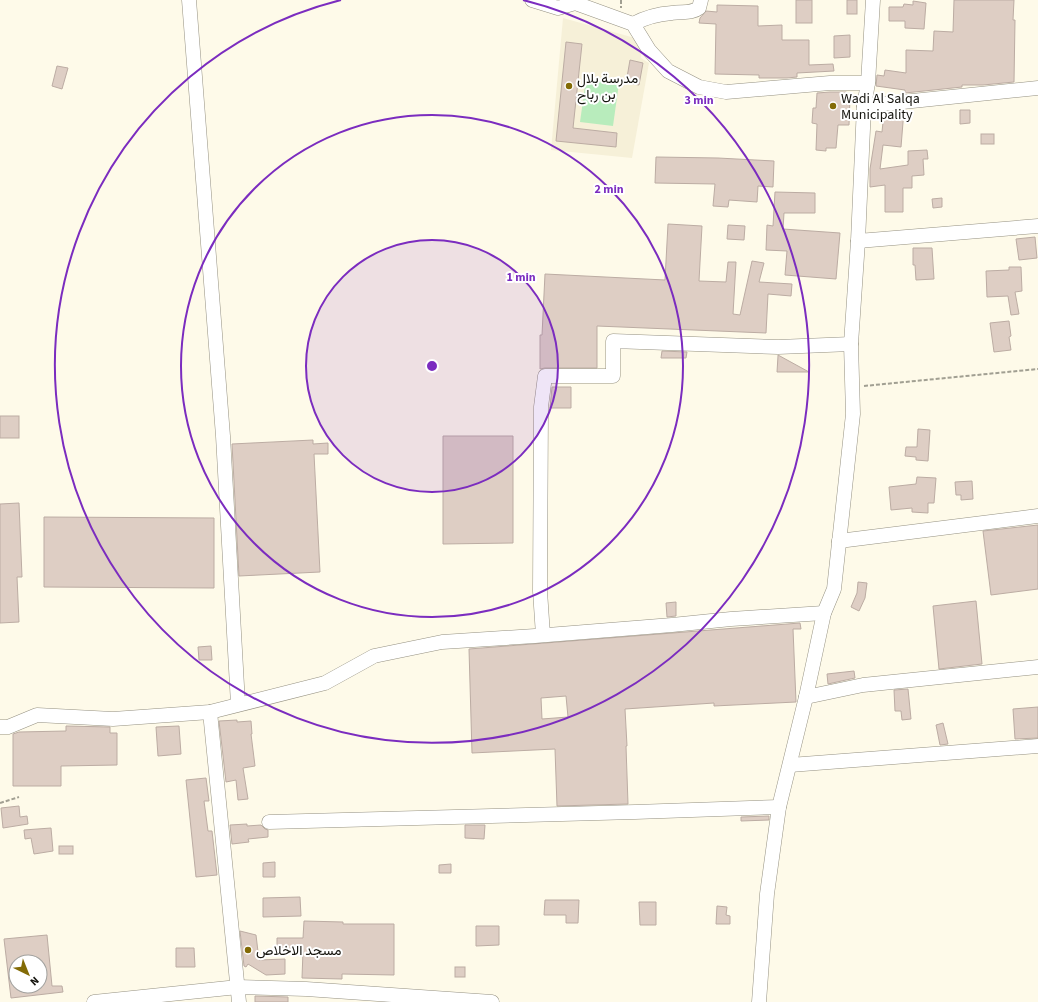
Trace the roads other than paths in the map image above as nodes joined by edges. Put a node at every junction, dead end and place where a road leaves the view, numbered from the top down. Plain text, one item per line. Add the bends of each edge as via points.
1 (189, 0) edge
2 (532, 0) edge
3 (701, 0) edge
4 (873, 0) edge
5 (575, 2) edge
6 (633, 24) junction
7 (868, 83) junction
8 (1038, 88) edge
9 (864, 106) junction
10 (1038, 226) edge
11 (858, 241) junction
12 (852, 344) junction
13 (1038, 516) edge
14 (839, 541) junction
15 (824, 613) junction
16 (543, 635) junction
17 (1038, 667) edge
18 (806, 697) junction
19 (238, 704) junction
20 (210, 712) junction
21 (0, 727) edge
22 (1038, 746) edge
23 (790, 764) junction
24 (779, 807) junction
25 (269, 822) dead end
26 (238, 987) junction
27 (94, 1002) edge
28 (239, 1002) edge
29 (492, 1002) edge
30 (759, 1002) edge

1 - 19 street via 223,436
2 - 5 street via 558,8
3 - 6 street via 699,8 694,12 672,12 645,17
4 - 7 street
5 - 6 street
6 - 7 street via 649,50 668,71 699,87 726,92 830,83
7 - 9 street
8 - 9 street
9 - 11 street
10 - 11 street
11 - 12 street
12 - 14 street via 853,414
12 - 16 street via 778,347 613,341 612,376 545,376 540,415 540,591
13 - 14 street
14 - 15 street via 834,589
15 - 16 street
15 - 18 street
16 - 19 street via 442,642 374,656 324,683
17 - 18 street via 863,685
18 - 23 street
19 - 20 street
20 - 21 street via 113,719 37,715 8,727
20 - 26 street
22 - 23 street
23 - 24 street
24 - 25 street
24 - 30 street via 767,894
26 - 27 street
26 - 28 street
26 - 29 street via 306,989

